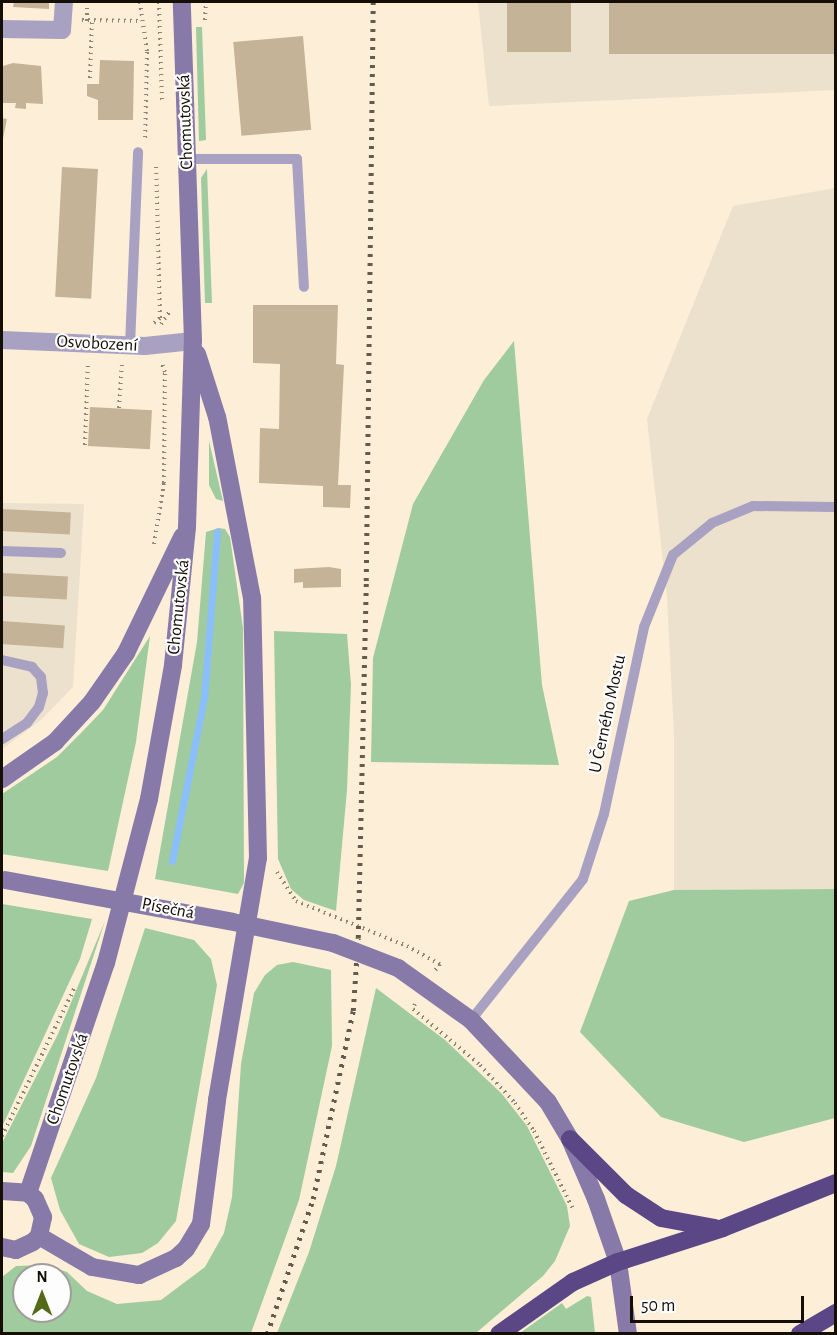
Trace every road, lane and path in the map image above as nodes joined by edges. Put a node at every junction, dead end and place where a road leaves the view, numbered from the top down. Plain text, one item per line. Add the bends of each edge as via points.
1 (87, 2) edge
2 (159, 2) edge
3 (182, 2) edge
4 (69, 8) edge
5 (87, 21) junction
6 (92, 21) junction
7 (141, 21) dead end
8 (2, 29) edge
9 (90, 78) dead end
10 (162, 104) dead end
11 (138, 152) dead end
12 (187, 159) junction
13 (304, 287) dead end
14 (170, 303) dead end
15 (2, 340) edge
16 (193, 341) junction
17 (133, 351) junction
18 (88, 359) dead end
19 (119, 408) dead end
20 (85, 445) dead end
21 (836, 507) edge
22 (187, 527) junction
23 (2, 550) edge
24 (61, 553) dead end
25 (152, 556) dead end
26 (2, 660) edge
27 (2, 739) edge
28 (2, 779) edge
29 (275, 868) dead end
30 (3, 880) edge
31 (241, 924) junction
32 (425, 985) junction
33 (75, 987) dead end
34 (471, 1020) junction
35 (2, 1136) edge
36 (570, 1139) junction
37 (836, 1183) edge
38 (2, 1191) edge
39 (27, 1193) junction
40 (573, 1209) dead end
41 (723, 1228) junction
42 (39, 1236) junction
43 (2, 1248) edge
44 (618, 1262) junction
45 (836, 1313) edge
46 (499, 1334) edge
47 (628, 1334) edge
48 (800, 1334) edge

1 - 5 path
2 - 10 path
3 - 12 street, Chomutovská
4 - 5 path via 78,20
4 - 8 street via 62,30
5 - 6 path
6 - 7 path
6 - 9 path
11 - 17 lane
12 - 13 lane via 297,159
12 - 16 street, Chomutovská
14 - 17 path via 170,315 145,330
15 - 17 street, Osvobození
16 - 17 street, Osvobození
16 - 22 street, Chomutovská
16 - 31 street via 217,417 252,598 258,858
17 - 19 path
17 - 25 path via 144,362 163,365 165,372 164,483
18 - 20 path
21 - 34 lane, U Černého Mostu via 753,506 712,523 673,555 644,627 604,814 583,879
22 - 28 street via 147,614 110,678 55,742
22 - 39 street, Chomutovská via 172,664 150,799 106,963
23 - 24 lane
26 - 27 lane via 32,667 41,677 43,693 39,707 27,723
29 - 32 path via 296,901 440,964
30 - 31 street, Písečná, bridge
31 - 32 street, Písečná, bridge via 333,943 398,968
31 - 42 street via 201,1224 186,1249 152,1271 125,1274 74,1260
32 - 34 street, Písečná
32 - 40 path via 412,1009 480,1065 515,1102
33 - 35 path
34 - 36 street, Písečná via 527,1077
36 - 41 highway via 626,1195 661,1218 697,1227
36 - 44 street, Písečná
37 - 41 highway
38 - 39 street
39 - 42 street via 35,1199 43,1217
41 - 44 highway
42 - 43 street via 25,1248
44 - 46 highway via 573,1282
44 - 47 street, Písečná
45 - 48 highway

